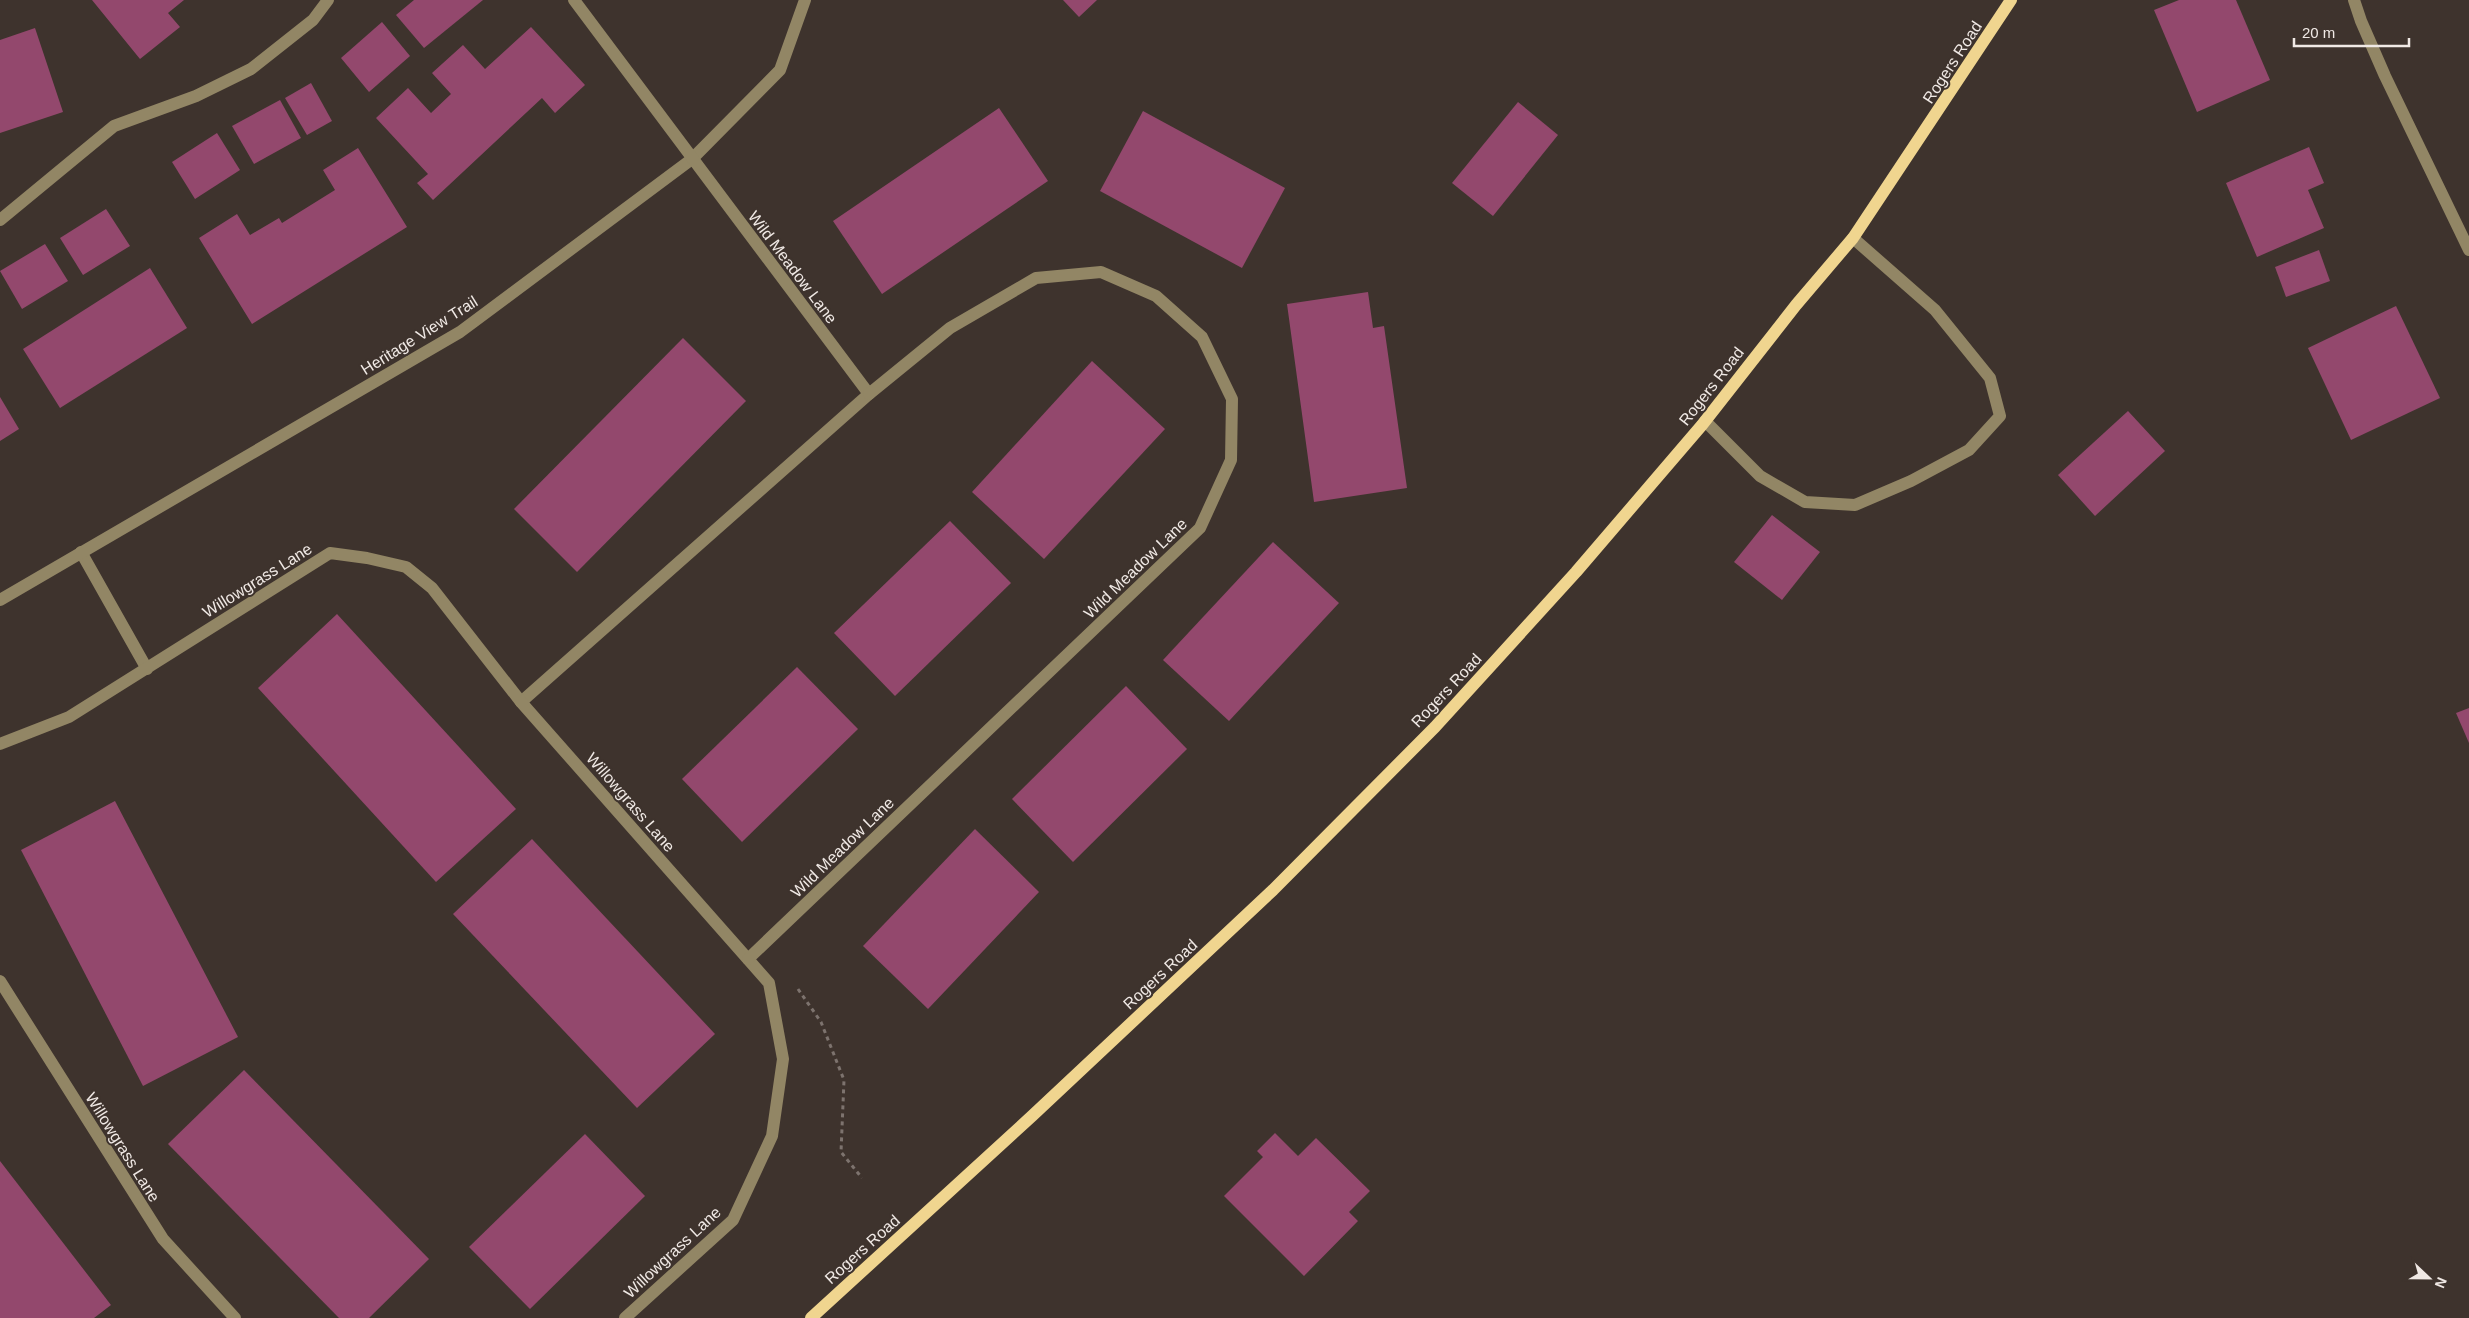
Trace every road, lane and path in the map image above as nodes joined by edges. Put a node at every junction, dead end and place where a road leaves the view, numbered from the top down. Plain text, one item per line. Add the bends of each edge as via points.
1 (328, 0) edge
2 (574, 0) edge
3 (805, 0) edge
4 (2011, 0) edge
5 (2354, 0) edge
6 (692, 159) junction
7 (0, 220) edge
8 (1853, 238) junction
9 (2469, 250) edge
10 (869, 394) junction
11 (1705, 421) junction
12 (81, 552) junction
13 (0, 600) edge
14 (147, 669) junction
15 (521, 702) junction
16 (0, 744) edge
17 (748, 959) junction
18 (0, 981) edge
19 (769, 983) junction
20 (862, 1178) dead end
21 (235, 1318) edge
22 (625, 1318) edge
23 (811, 1318) edge

1 - 7 street via 313,20 251,69 196,96 114,126
2 - 6 street, Wild Meadow Lane
3 - 6 street, Heritage View Trail via 780,70
4 - 8 main road, Rogers Road
5 - 9 street via 2385,76
6 - 10 street, Wild Meadow Lane
6 - 12 street, Heritage View Trail via 460,332
8 - 11 main road, Rogers Road
8 - 11 street via 1935,310 1990,378 2000,416 1969,450 1911,481 1855,505 1805,502 1760,476
10 - 15 street, Wild Meadow Lane
10 - 17 street, Wild Meadow Lane via 950,328 1036,278 1101,272 1156,296 1202,337 1232,399 1231,460 1200,528
11 - 23 main road, Rogers Road via 1576,572 1428,734 1259,903
12 - 13 street, Heritage View Trail
12 - 14 street
14 - 15 street, Willowgrass Lane via 330,553 406,567 432,588
14 - 16 street, Willowgrass Lane via 69,717
15 - 17 street, Willowgrass Lane
17 - 19 street, Willowgrass Lane
18 - 21 street, Willowgrass Lane via 163,1239
19 - 20 path via 797,987 821,1022 844,1080 841,1152
19 - 22 street, Willowgrass Lane via 783,1059 772,1136 733,1220

